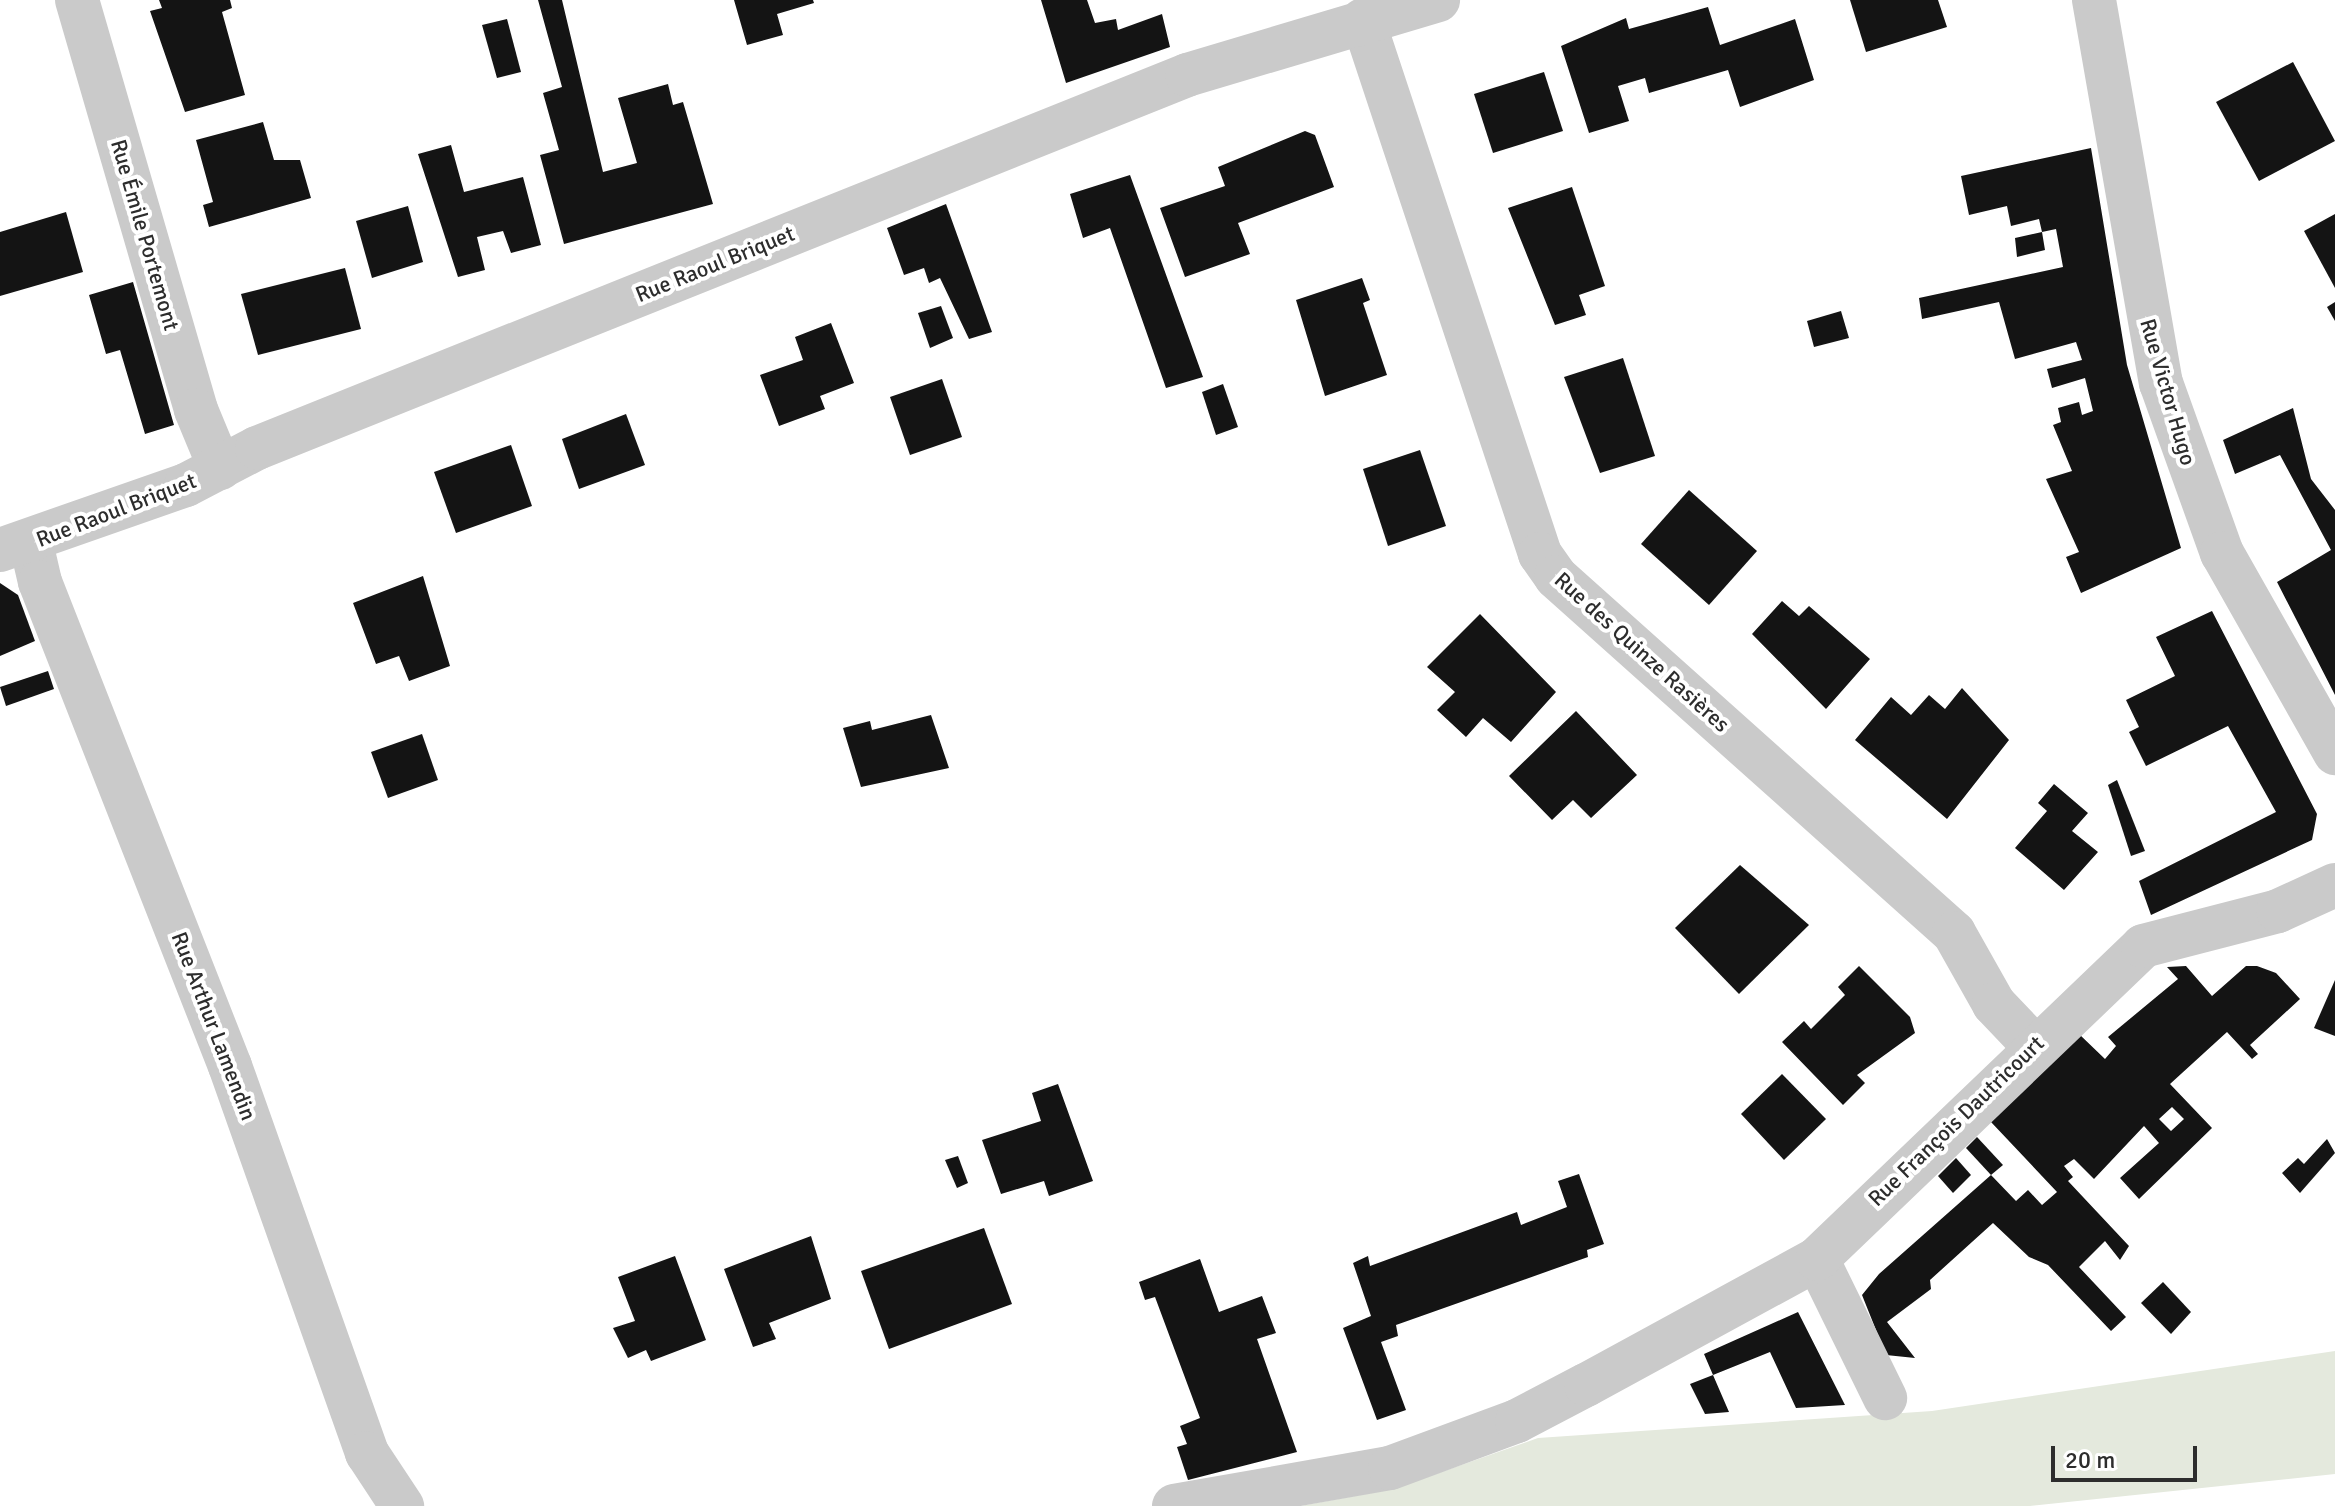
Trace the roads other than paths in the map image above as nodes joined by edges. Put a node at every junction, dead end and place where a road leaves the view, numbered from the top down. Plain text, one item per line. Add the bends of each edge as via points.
1 (77, 0) edge
2 (1438, 0) edge
3 (2094, 0) edge
4 (1363, 20) junction
5 (220, 468) junction
6 (16, 547) edge
7 (2335, 753) edge
8 (2335, 885) edge
9 (2034, 1046) junction
10 (1817, 1259) junction
11 (1885, 1398) dead end
12 (402, 1506) edge
13 (1174, 1506) edge

1 - 5 street, Rue Émile Portemont via 196,410
2 - 4 street, Rue Raoul Briquet
3 - 7 street, Rue Victor Hugo via 2161,383 2222,553
4 - 5 street, Rue Raoul Briquet via 1187,75
4 - 9 street, Rue des Quinze Rasières via 1540,554 1556,577 1954,933 1994,1004
5 - 6 street, Rue Raoul Briquet
6 - 12 street, Rue Arthur Lamendin via 230,1066 367,1453
8 - 9 street, Rue François Dautricourt via 2278,911 2143,946
9 - 10 street, Rue François Dautricourt
10 - 11 street
10 - 13 street, Rue François Dautricourt via 1517,1421 1390,1468

